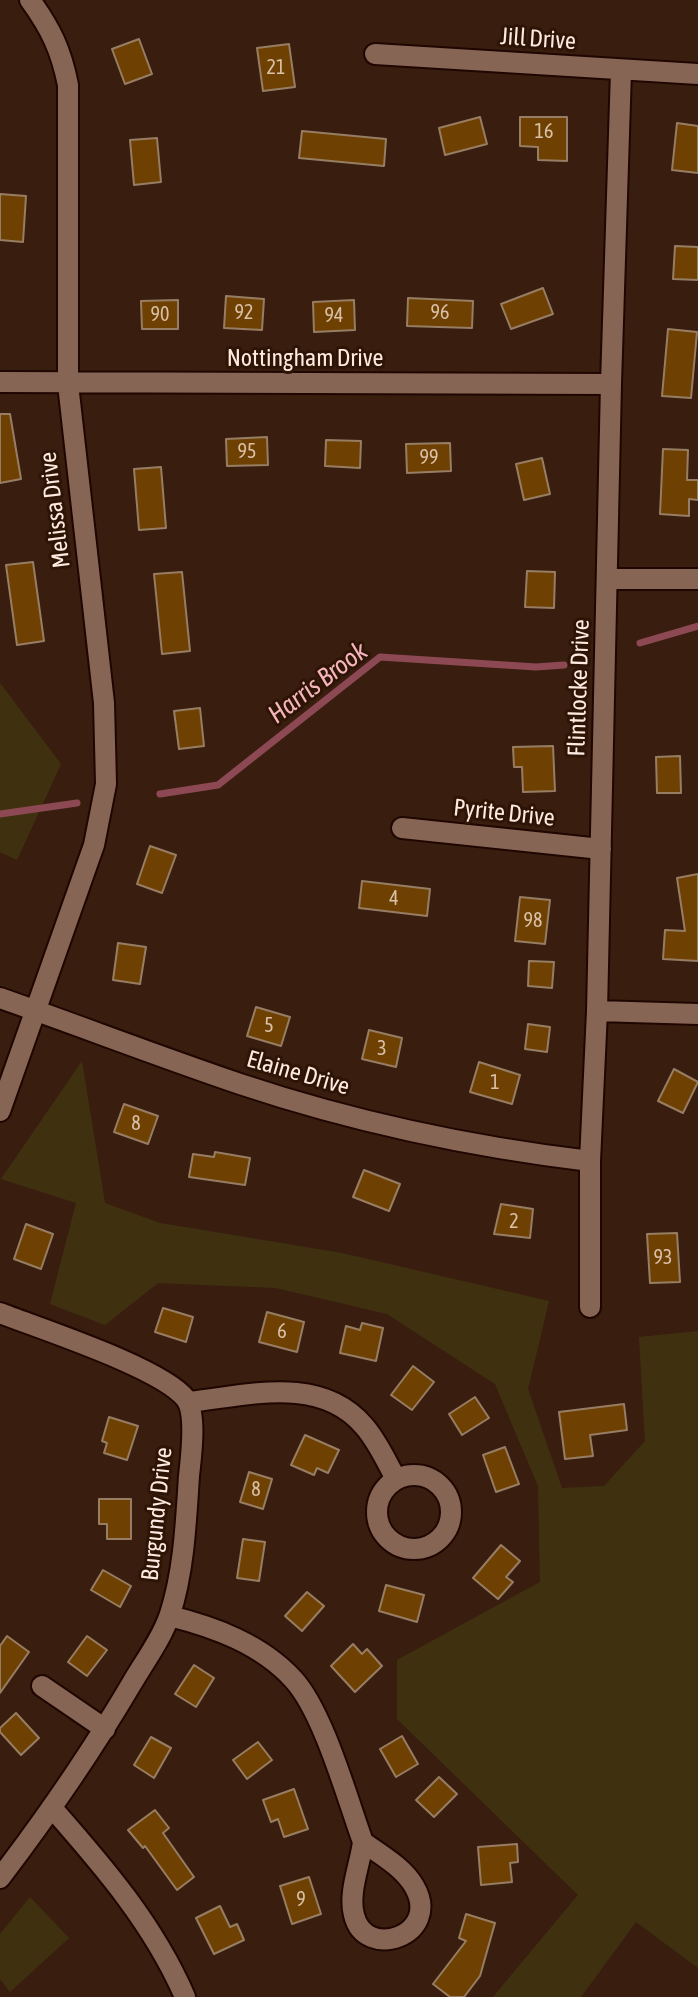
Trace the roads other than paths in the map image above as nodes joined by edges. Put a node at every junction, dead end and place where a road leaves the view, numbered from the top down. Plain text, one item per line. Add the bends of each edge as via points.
1 (30, 0) edge
2 (375, 54) dead end
3 (621, 71) junction
4 (698, 74) edge
5 (0, 382) edge
6 (68, 384) junction
7 (611, 384) junction
8 (608, 579) junction
9 (698, 579) edge
10 (402, 828) dead end
11 (601, 849) junction
12 (0, 998) edge
13 (36, 1011) junction
14 (597, 1011) junction
15 (698, 1014) edge
16 (0, 1111) edge
17 (590, 1161) junction
18 (590, 1307) dead end
19 (0, 1313) edge
20 (189, 1402) junction
21 (396, 1479) dead end
22 (170, 1616) junction
23 (42, 1686) dead end
24 (105, 1729) junction
25 (53, 1809) junction
26 (363, 1842) junction
27 (0, 1878) edge
28 (185, 1997) edge

1 - 6 street, Melissa Drive via 51,29 68,85
2 - 3 street, Jill Drive
3 - 4 street, Jill Drive
3 - 7 street, Flintlocke Drive
5 - 6 street, Nottingham Drive
6 - 7 street, Nottingham Drive
6 - 13 street, Melissa Drive via 104,703 106,784 94,845
7 - 8 street, Flintlocke Drive
8 - 9 street
8 - 11 street, Flintlocke Drive
10 - 11 street, Pyrite Drive
11 - 14 street, Flintlocke Drive
12 - 13 street, Elaine Drive
13 - 16 street, Melissa Drive
13 - 17 street, Elaine Drive via 319,1107 450,1140
14 - 15 street
14 - 17 street, Flintlocke Drive
17 - 18 street, Flintlocke Drive
19 - 20 street via 132,1365 177,1389
20 - 21 street via 263,1392 328,1400 363,1424
20 - 22 street, Burgundy Drive via 187,1501
22 - 24 street, Burgundy Drive
22 - 26 street via 229,1635 295,1680 317,1717
23 - 24 street
24 - 25 street, Burgundy Drive
25 - 27 street, Burgundy Drive
25 - 28 street via 139,1912
26 - 26 street via 354,1917 367,1934 398,1937 417,1922 420,1899 403,1872

